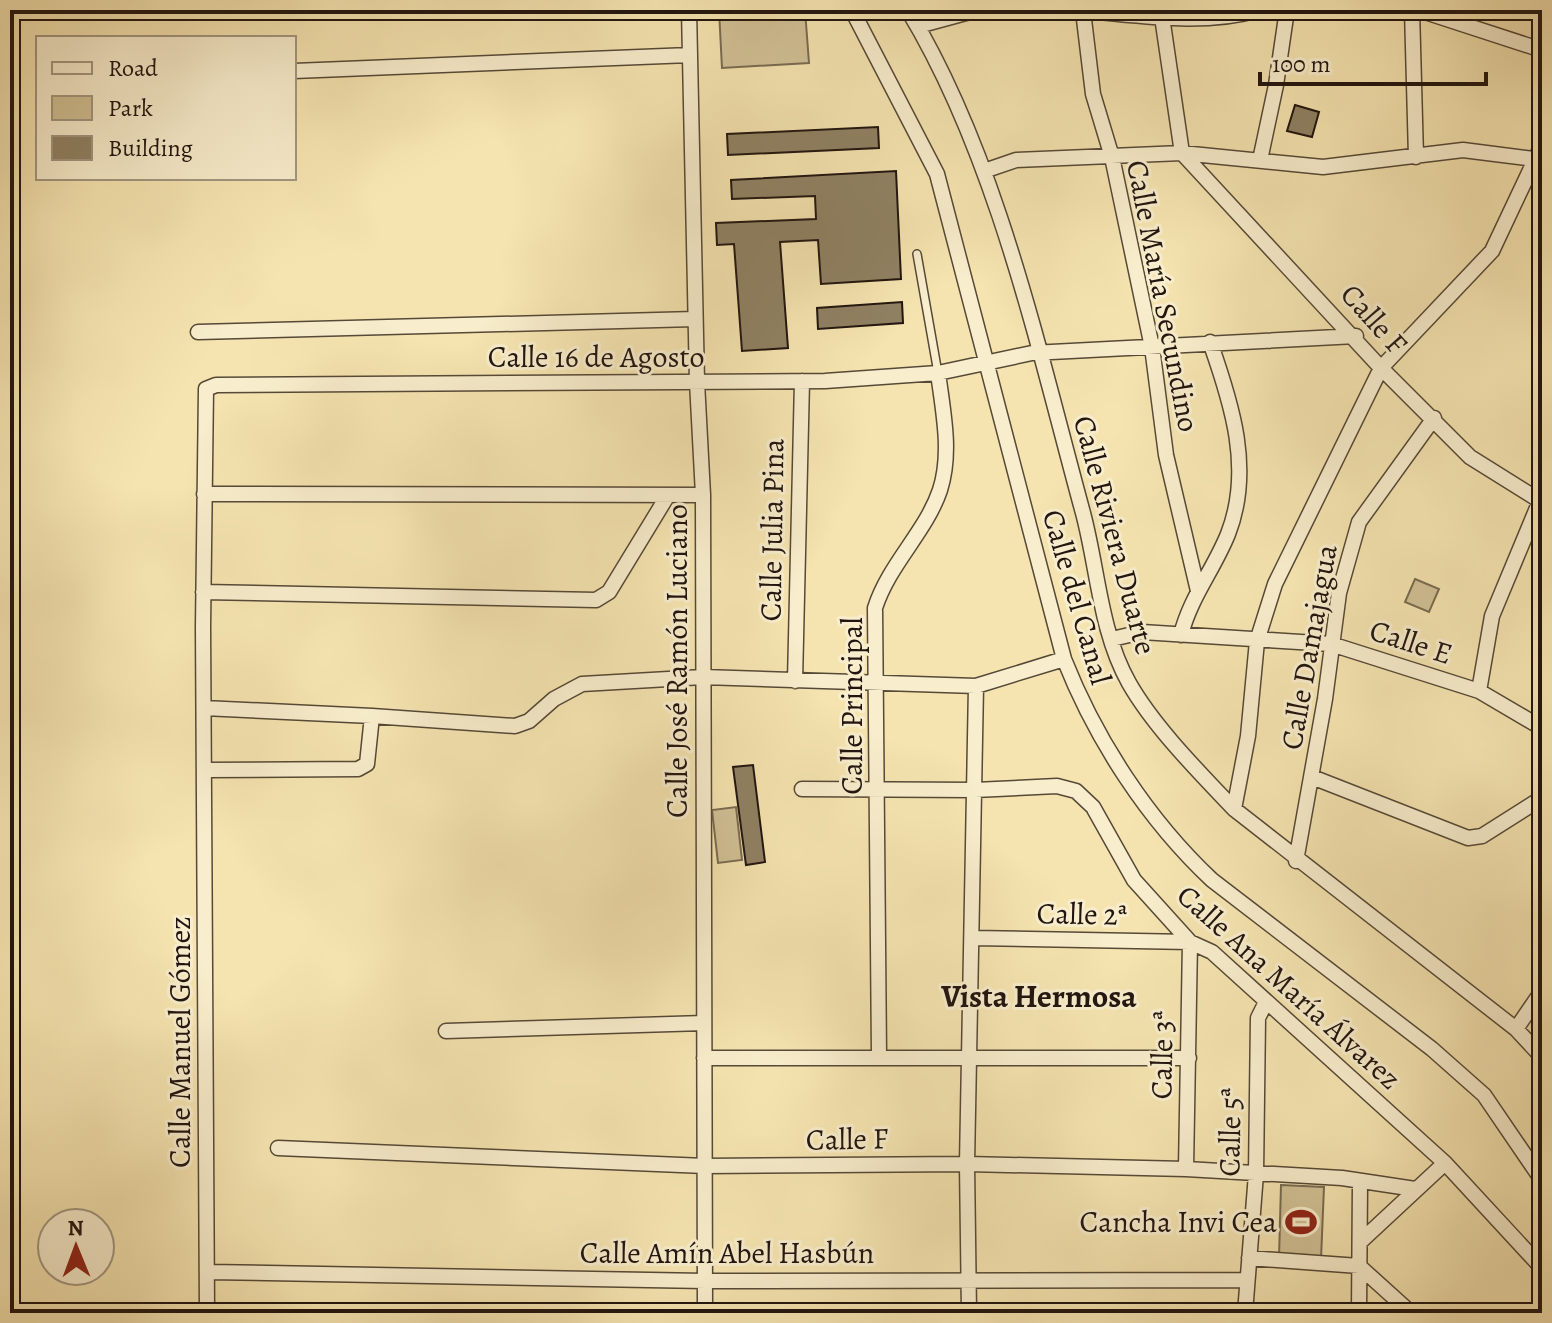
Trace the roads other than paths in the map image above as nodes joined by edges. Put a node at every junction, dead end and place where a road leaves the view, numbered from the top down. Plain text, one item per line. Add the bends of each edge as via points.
1 (689, 10) edge
2 (852, 10) edge
3 (908, 10) edge
4 (977, 10) edge
5 (1073, 10) edge
6 (1258, 10) edge
7 (1287, 10) edge
8 (1412, 10) edge
9 (1419, 10) edge
10 (1083, 11) edge
11 (1161, 13) edge
12 (1454, 15) edge
13 (918, 26) junction
14 (1542, 50) edge
15 (690, 55) junction
16 (296, 71) edge
17 (1542, 145) edge
18 (1182, 153) junction
19 (1112, 157) junction
20 (1416, 157) junction
21 (1260, 160) junction
22 (1539, 164) edge
23 (984, 171) junction
24 (917, 254) dead end
25 (695, 319) junction
26 (198, 332) dead end
27 (1356, 336) junction
28 (1210, 342) junction
29 (1152, 347) junction
30 (1036, 353) junction
31 (990, 363) junction
32 (1381, 368) junction
33 (938, 373) junction
34 (802, 381) junction
35 (697, 382) junction
36 (206, 389) joint
37 (1434, 418) junction
38 (204, 494) junction
39 (668, 495) junction
40 (703, 495) junction
41 (1541, 499) edge
42 (1198, 591) junction
43 (203, 592) junction
44 (1181, 635) junction
45 (1112, 639) junction
46 (1257, 641) junction
47 (1331, 644) junction
48 (1064, 659) junction
49 (703, 677) junction
50 (795, 681) junction
51 (874, 681) junction
52 (976, 686) junction
53 (1479, 691) junction
54 (204, 708) junction
55 (372, 716) junction
56 (1542, 728) edge
57 (206, 770) junction
58 (1312, 777) junction
59 (802, 789) dead end
60 (878, 789) junction
61 (975, 790) junction
62 (1542, 798) edge
63 (1234, 809) junction
64 (1296, 861) junction
65 (973, 938) junction
66 (1190, 942) junction
67 (1542, 991) edge
68 (1266, 1002) junction
69 (704, 1023) junction
70 (1516, 1029) junction
71 (446, 1031) dead end
72 (879, 1056) junction
73 (969, 1056) junction
74 (1542, 1057) edge
75 (704, 1058) junction
76 (1189, 1058) junction
77 (278, 1148) dead end
78 (1445, 1163) junction
79 (967, 1164) junction
80 (705, 1166) junction
81 (1186, 1169) junction
82 (1256, 1174) junction
83 (1542, 1180) edge
84 (1360, 1183) junction
85 (1415, 1189) junction
86 (1360, 1242) junction
87 (1249, 1258) junction
88 (1359, 1266) junction
89 (1542, 1268) edge
90 (208, 1272) junction
91 (969, 1279) junction
92 (1246, 1280) junction
93 (705, 1281) junction
94 (207, 1313) edge
95 (705, 1313) edge
96 (969, 1313) edge
97 (1245, 1313) edge
98 (1359, 1313) edge
99 (1411, 1313) edge

1 - 15 street, Calle José Ramón Luciano
2 - 31 street, Calle del Canal via 937,174
3 - 13 street, Calle Riviera Duarte
4 - 13 street
5 - 10 street
6 - 11 street via 1231,18
7 - 21 street
8 - 20 street
9 - 12 street
10 - 11 street
10 - 19 street, Calle María Secundino via 1093,94
11 - 18 street
12 - 14 street
13 - 23 street, Calle Riviera Duarte
15 - 16 street
15 - 25 street, Calle José Ramón Luciano
17 - 22 street
18 - 19 street
18 - 21 street
18 - 27 street, Calle F
19 - 23 street via 1016,160
19 - 29 street, Calle María Secundino
20 - 21 street via 1323,167
20 - 22 street via 1463,150
22 - 32 street via 1492,251
23 - 30 street, Calle Riviera Duarte
24 - 33 lane
25 - 26 street
25 - 35 street, Calle José Ramón Luciano
27 - 28 street, Calle 16 de Agosto
27 - 32 street, Calle F
28 - 29 street, Calle 16 de Agosto
28 - 42 street via 1232,405 1241,485 1228,535
29 - 30 street, Calle 16 de Agosto
29 - 42 street, Calle María Secundino via 1166,455
30 - 31 street, Calle 16 de Agosto
30 - 45 street, Calle Riviera Duarte via 1085,519
31 - 33 street, Calle 16 de Agosto
31 - 48 street, Calle del Canal
32 - 37 street, Calle F
32 - 46 street via 1275,584
33 - 34 street, Calle 16 de Agosto
33 - 51 street, Calle Principal via 945,424 940,491 883,583 875,608
34 - 35 street, Calle 16 de Agosto
34 - 50 street, Calle Julia Pina
35 - 36 street, Calle 16 de Agosto
35 - 40 street, Calle José Ramón Luciano
36 - 38 street, Calle Manuel Gómez
37 - 41 street, Calle F via 1470,457
37 - 47 street, Calle Damajagua via 1359,522
38 - 39 street
38 - 43 street, Calle Manuel Gómez
39 - 40 street
39 - 43 street via 609,592 596,600
40 - 49 street, Calle José Ramón Luciano
41 - 53 street via 1492,616
42 - 44 street
43 - 54 street, Calle Manuel Gómez
44 - 45 street, Calle E via 1142,632
44 - 46 street, Calle E
45 - 63 street, Calle Riviera Duarte via 1128,682
46 - 47 street, Calle E
46 - 63 street
47 - 53 street, Calle E
47 - 58 street, Calle Damajagua
48 - 52 street
48 - 83 street, Calle del Canal via 1083,707 1182,852 1484,1095
49 - 50 street
49 - 55 street via 582,684 515,726
49 - 69 street, Calle José Ramón Luciano
50 - 51 street
51 - 52 street
51 - 60 street, Calle Principal
52 - 61 street
53 - 56 street, Calle E
54 - 55 street
54 - 57 street, Calle Manuel Gómez
55 - 57 street via 367,764 358,769
57 - 90 street, Calle Manuel Gómez
58 - 62 street via 1468,838 1482,836
58 - 64 street, Calle Damajagua
59 - 60 street, Calle Ana María Álvarez
60 - 61 street, Calle Ana María Álvarez
60 - 72 street, Calle Principal
61 - 65 street
61 - 66 street, Calle Ana María Álvarez via 1057,786 1076,791 1093,807 1134,880
63 - 64 street, Calle Riviera Duarte
64 - 70 street, Calle Riviera Duarte
65 - 66 street, Calle 2ª
65 - 73 street
66 - 68 street, Calle Ana María Álvarez via 1212,952
66 - 76 street, Calle 3ª
67 - 70 street
68 - 78 street, Calle Ana María Álvarez
68 - 82 street, Calle 5ª via 1258,1018
69 - 71 street
69 - 75 street, Calle José Ramón Luciano
70 - 74 street, Calle Riviera Duarte
72 - 73 street
72 - 75 street
73 - 76 street
73 - 79 street
75 - 80 street, Calle José Ramón Luciano
76 - 81 street, Calle 3ª
77 - 80 street, Calle F
78 - 85 street
78 - 89 street, Calle Ana María Álvarez
79 - 80 street, Calle F
79 - 81 street, Calle F
79 - 91 street
80 - 93 street, Calle José Ramón Luciano
81 - 82 street, Calle F
82 - 84 street, Calle F
82 - 87 street, Calle 5ª
84 - 85 street, Calle F
84 - 86 street
85 - 86 street
86 - 88 street
87 - 88 street
87 - 92 street, Calle 5ª
88 - 98 street
88 - 99 street
90 - 93 street, Calle Amín Abel Hasbún
90 - 94 street, Calle Manuel Gómez
91 - 92 street, Calle Amín Abel Hasbún
91 - 93 street, Calle Amín Abel Hasbún
91 - 96 street
92 - 97 street, Calle 5ª
93 - 95 street, Calle José Ramón Luciano

